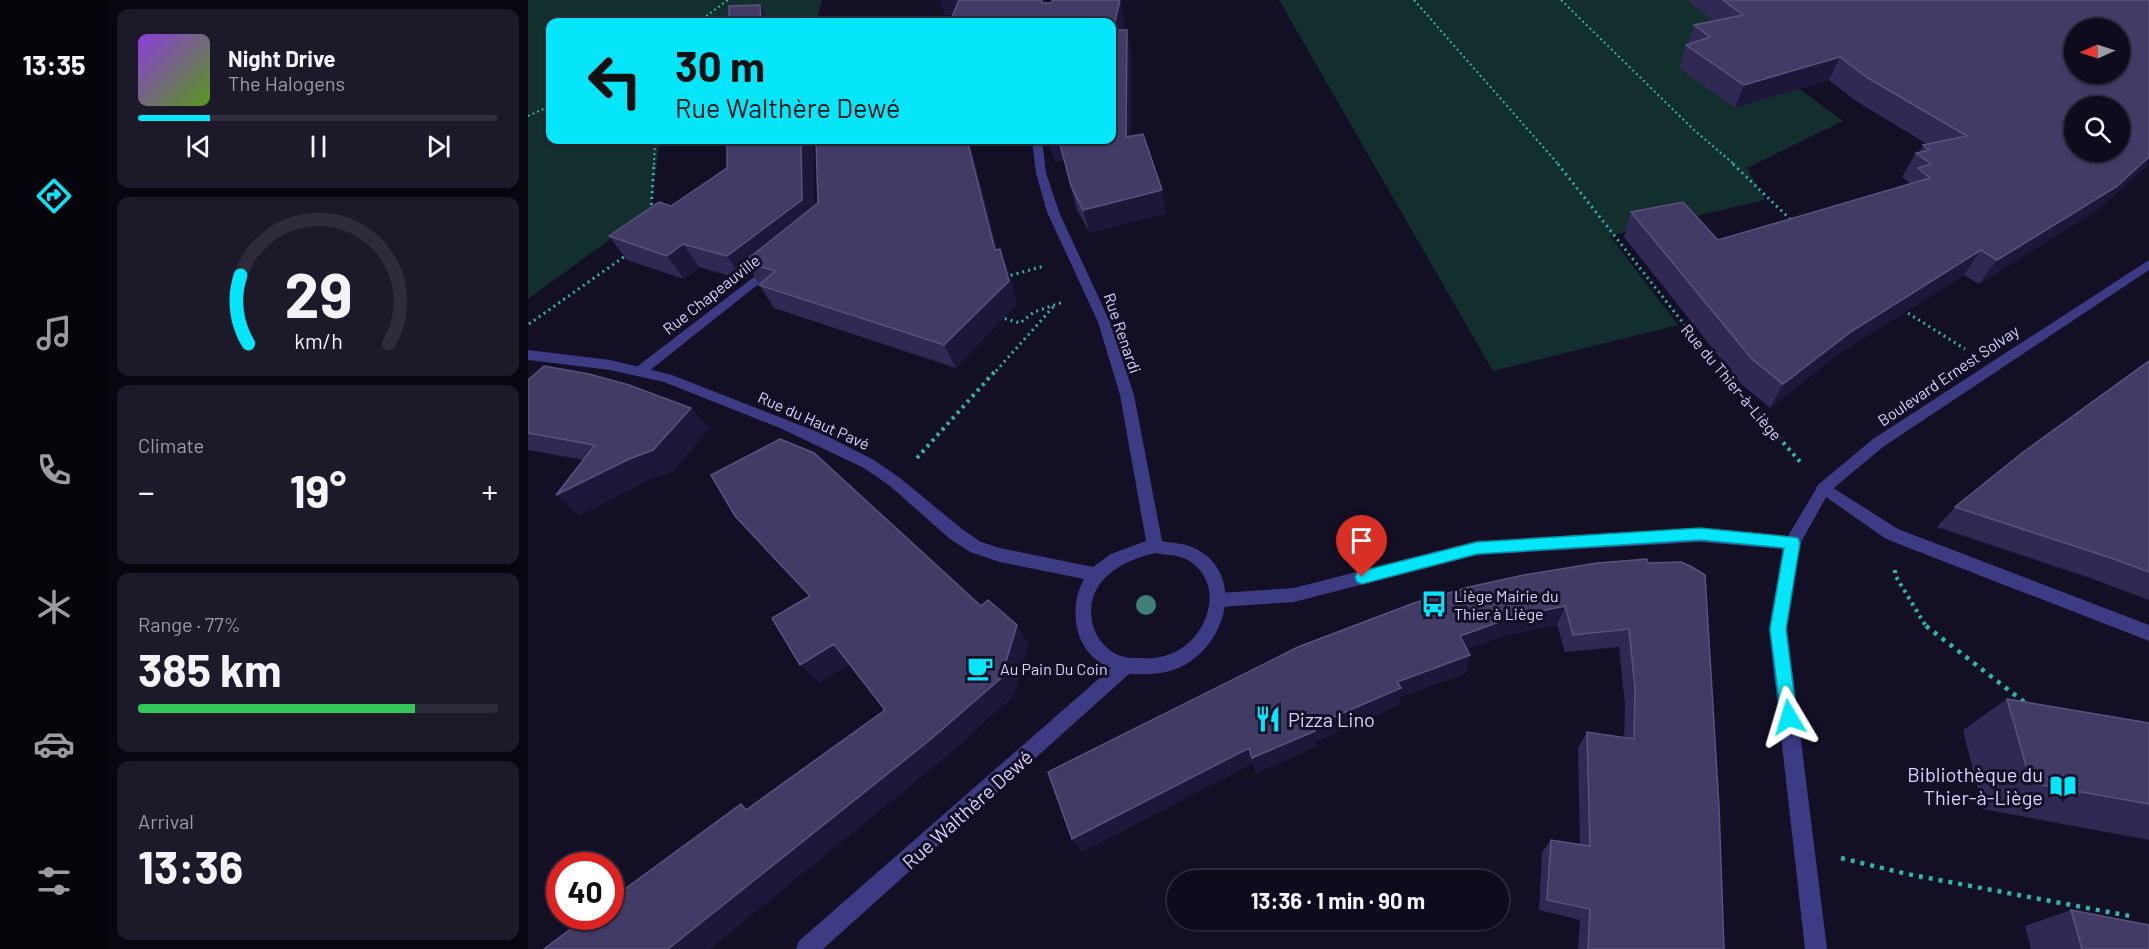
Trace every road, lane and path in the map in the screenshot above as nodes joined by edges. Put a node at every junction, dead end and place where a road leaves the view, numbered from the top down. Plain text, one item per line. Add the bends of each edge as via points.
1 (728, 0) edge
2 (1414, 0) edge
3 (1561, 0) edge
4 (704, 18) edge
5 (546, 108) edge
6 (528, 116) edge
7 (655, 144) edge
8 (1037, 144) edge
9 (650, 215) edge
10 (1792, 222) edge
11 (636, 248) edge
12 (1076, 258) junction
13 (778, 262) edge
14 (2149, 264) edge
15 (1001, 278) edge
16 (1055, 305) dead end
17 (1903, 310) edge
18 (989, 314) edge
19 (1028, 315) dead end
20 (528, 325) edge
21 (528, 355) edge
22 (1993, 367) junction
23 (639, 372) junction
24 (895, 483) junction
25 (1824, 488) junction
26 (1892, 534) junction
27 (1792, 543) junction
28 (1155, 546) junction
29 (1096, 575) junction
30 (1220, 600) junction
31 (2149, 633) edge
32 (1126, 666) junction
33 (2031, 706) edge
34 (1805, 850) junction
35 (2135, 917) dead end
36 (807, 949) edge
37 (1816, 949) edge

1 - 4 path
2 - 25 path, Rue du Thier-à-Liège via 1556,161 1707,355
3 - 10 path
5 - 6 path
7 - 9 path
8 - 12 street, Rue Renardi via 1049,198
11 - 20 path
12 - 15 path
12 - 28 street, Rue Renardi via 1104,322 1127,395
13 - 23 street, Rue Chapeauville
14 - 22 street, Boulevard Ernest Solvay
16 - 24 path
17 - 22 path
18 - 19 path via 1020,323
21 - 23 street, Rue du Haut Pavé
22 - 25 street, Boulevard Ernest Solvay via 1878,443
23 - 24 street, Rue du Haut Pavé via 667,378 818,438 869,464
24 - 29 street, Rue du Haut Pavé via 976,547
25 - 26 street
25 - 27 street, Boulevard Ernest Solvay
26 - 31 street
26 - 33 path via 1895,575 1928,628
27 - 30 street via 1700,534 1477,548 1294,595
27 - 34 street via 1778,629
28 - 29 street via 1116,558
28 - 30 street via 1190,552 1210,569
29 - 32 street via 1085,594 1081,619 1090,644 1105,659
30 - 32 street via 1216,621 1192,650 1170,663 1150,668
32 - 36 street, Rue Walthère Dewé
34 - 35 path via 1907,874
34 - 37 street

